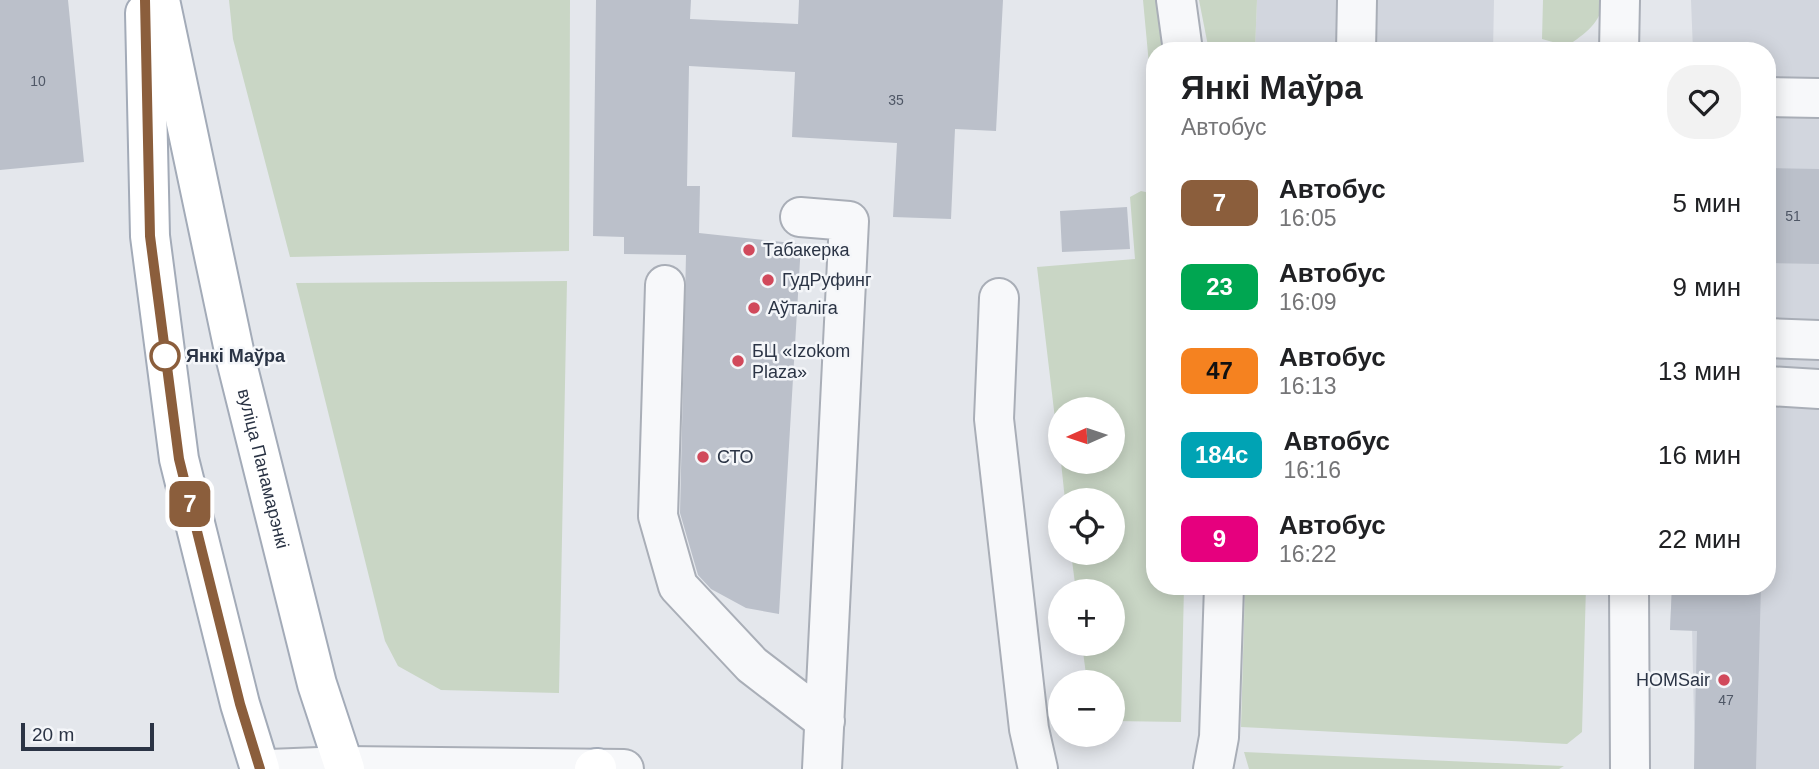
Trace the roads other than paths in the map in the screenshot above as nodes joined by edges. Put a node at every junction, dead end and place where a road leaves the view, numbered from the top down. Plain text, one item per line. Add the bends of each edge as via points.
1 (145, 0) edge
2 (160, 0) edge
3 (1176, 0) edge
4 (1357, 0) edge
5 (1620, 0) edge
6 (1182, 42) edge
7 (1356, 42) edge
8 (1619, 42) edge
9 (1776, 97) edge
10 (1819, 98) edge
11 (800, 217) dead end
12 (665, 285) dead end
13 (999, 298) dead end
14 (1776, 338) edge
15 (1819, 341) edge
16 (1776, 386) edge
17 (1819, 389) edge
18 (1224, 595) edge
19 (1629, 595) edge
20 (825, 720) junction
21 (345, 767) edge
22 (260, 769) edge
23 (269, 769) edge
24 (605, 769) edge
25 (822, 769) edge
26 (1038, 769) edge
27 (1213, 769) edge
28 (1630, 769) edge

1 - 22 main road via 150,236 179,459
2 - 21 main road, вуліца Панамарэнкі via 236,360 317,684
3 - 6 street
4 - 7 street
5 - 8 street
9 - 10 street
11 - 20 street via 849,221
12 - 20 street via 658,516 678,586 752,664
13 - 26 street via 994,419 1029,729
14 - 15 street
16 - 17 street
18 - 27 street via 1219,737
19 - 28 street
20 - 25 street
21 - 23 street
21 - 24 street

